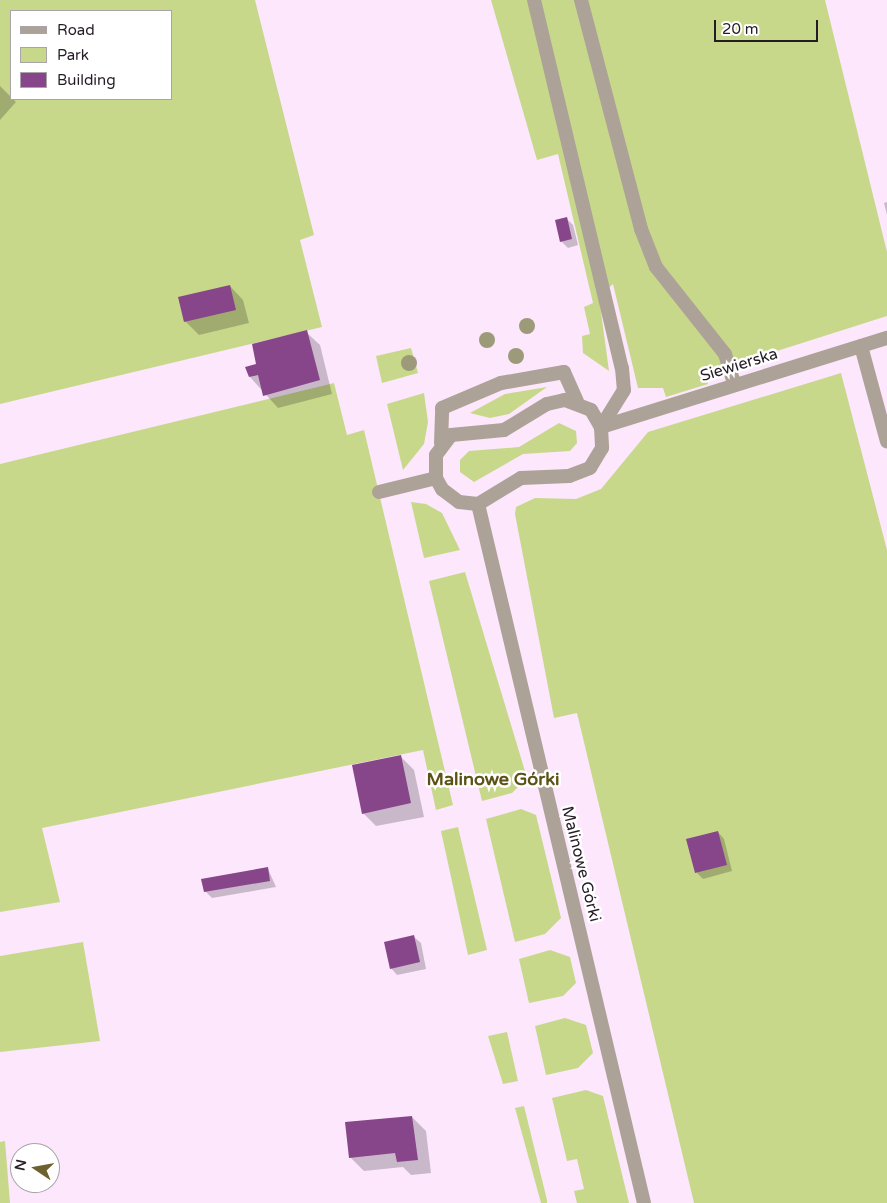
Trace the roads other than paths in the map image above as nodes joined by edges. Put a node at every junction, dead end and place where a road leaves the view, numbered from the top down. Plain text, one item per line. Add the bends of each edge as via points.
1 (534, 0) edge
2 (581, 0) edge
3 (887, 338) edge
4 (861, 346) junction
5 (734, 384) junction
6 (577, 401) junction
7 (601, 427) junction
8 (887, 442) edge
9 (441, 443) junction
10 (436, 478) junction
11 (379, 492) dead end
12 (478, 504) junction
13 (644, 1203) edge

1 - 7 street via 622,368 624,390
2 - 5 street via 641,229 656,267 725,354
3 - 4 street, Siewierska
4 - 5 street, Siewierska
4 - 8 street
5 - 7 street, Siewierska
6 - 7 street via 591,410
6 - 9 street via 556,401 515,426 458,432
6 - 9 street via 564,372 501,383 442,408
7 - 12 street via 602,448 590,468 569,476 521,478
9 - 10 street via 436,454
10 - 11 street
10 - 12 street via 450,496
12 - 13 street, Malinowe Górki

